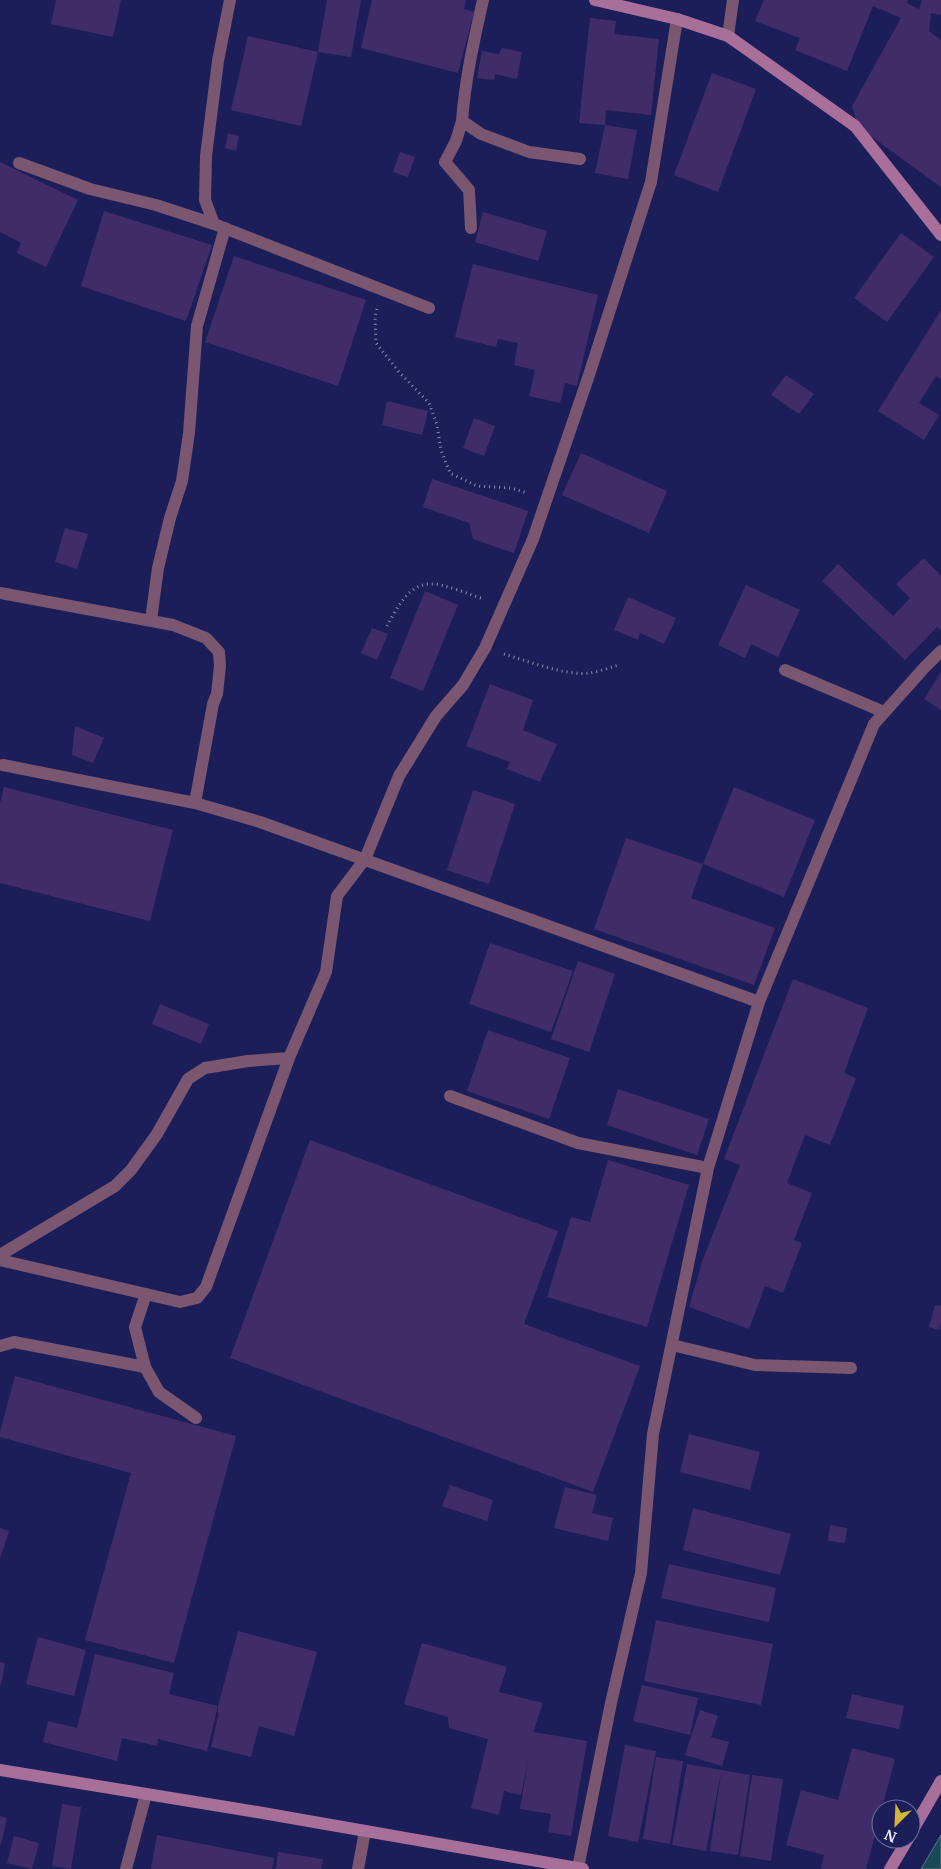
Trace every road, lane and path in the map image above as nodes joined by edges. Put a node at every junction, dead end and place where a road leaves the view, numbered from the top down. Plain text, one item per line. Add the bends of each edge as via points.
1 (230, 0) edge
2 (483, 0) edge
3 (595, 0) edge
4 (733, 0) edge
5 (677, 19) junction
6 (728, 36) junction
7 (462, 121) junction
8 (580, 159) dead end
9 (19, 162) dead end
10 (219, 226) junction
11 (470, 228) dead end
12 (941, 235) edge
13 (383, 289) junction
14 (429, 308) dead end
15 (546, 499) junction
16 (0, 593) edge
17 (504, 605) junction
18 (151, 620) junction
19 (388, 626) dead end
20 (484, 648) junction
21 (941, 651) edge
22 (619, 664) dead end
23 (785, 670) dead end
24 (884, 712) junction
25 (2, 765) dead end
26 (195, 804) junction
27 (365, 859) junction
28 (759, 1002) junction
29 (289, 1058) junction
30 (450, 1096) dead end
31 (708, 1168) junction
32 (0, 1255) edge
33 (0, 1260) edge
34 (146, 1294) junction
35 (672, 1345) junction
36 (0, 1346) edge
37 (145, 1367) junction
38 (851, 1368) dead end
39 (196, 1418) dead end
40 (0, 1770) edge
41 (941, 1781) edge
42 (146, 1794) junction
43 (921, 1816) edge
44 (365, 1831) junction
45 (902, 1849) edge
46 (581, 1868) edge
47 (126, 1869) edge
48 (358, 1869) edge
49 (890, 1869) edge

1 - 10 street via 218,61 206,156 205,200
2 - 7 street via 472,48
3 - 5 street
4 - 6 street
5 - 6 street
5 - 15 street via 651,182
6 - 12 street via 856,126
7 - 8 street via 481,134 529,152
7 - 11 street via 456,142 445,162 469,190
9 - 10 street via 90,189 156,205
10 - 13 street
10 - 18 street via 197,326 182,481 158,568
13 - 14 street
13 - 15 path via 375,316 376,343 429,403 450,473 477,486 510,488
15 - 17 street via 533,539
16 - 18 street
17 - 19 path via 430,584 416,587 398,606
17 - 20 street
18 - 26 street via 173,624 206,638 219,652 218,694
20 - 22 path via 575,672 589,673
20 - 27 street via 399,776
21 - 24 street
23 - 24 street
24 - 28 street via 874,724
25 - 26 street
26 - 27 street via 260,822
27 - 28 street
27 - 29 street via 337,896 326,972
28 - 31 street
29 - 32 street via 205,1068 188,1079 157,1134 115,1186
29 - 34 street via 206,1287 197,1298 180,1302
30 - 31 street via 578,1144
31 - 35 street
33 - 34 street
34 - 37 street via 135,1327
35 - 38 street via 755,1365
35 - 46 street via 653,1434 641,1573 611,1703
36 - 37 street via 14,1342
37 - 39 street via 159,1392
40 - 42 street
41 - 43 street
42 - 44 street
42 - 47 street
44 - 46 street
44 - 48 street
45 - 49 street

